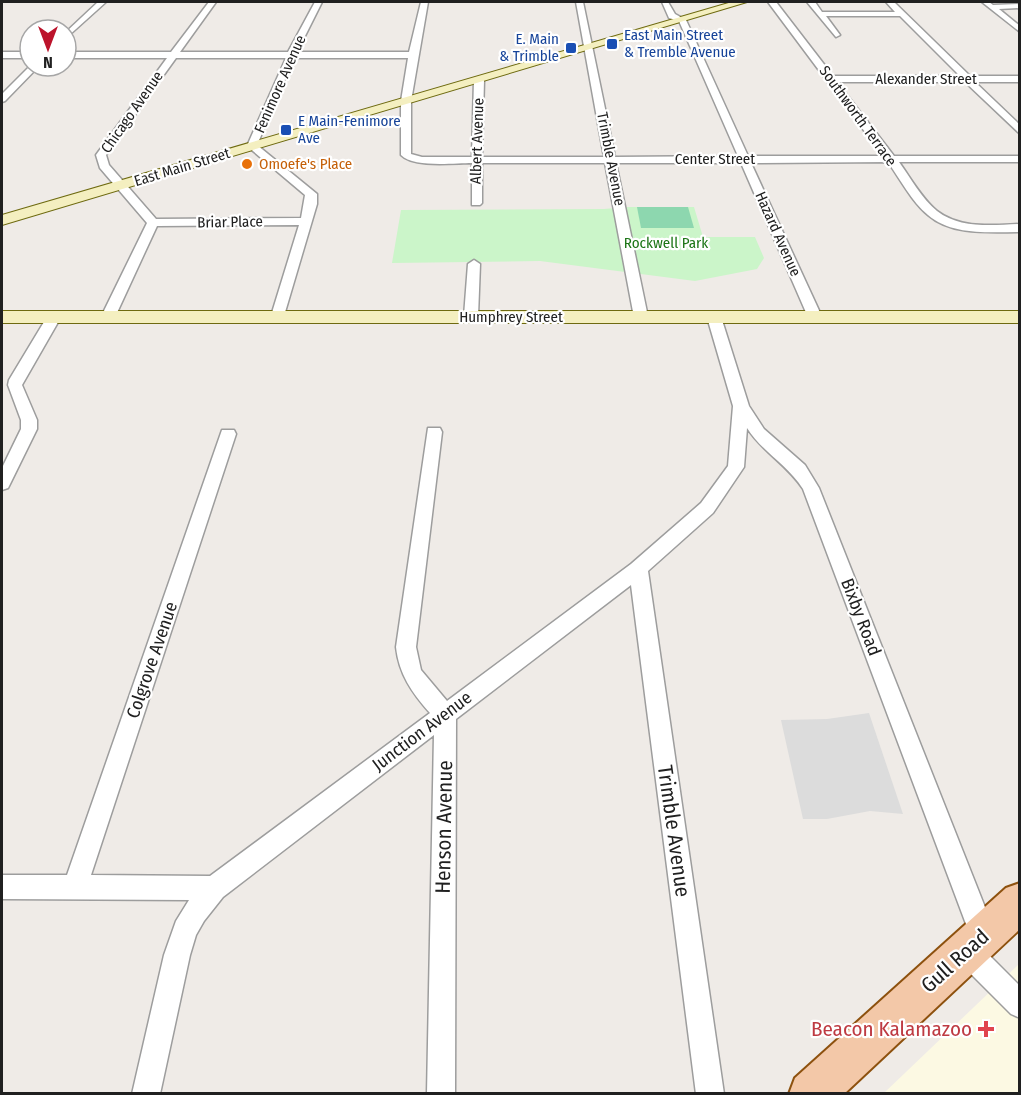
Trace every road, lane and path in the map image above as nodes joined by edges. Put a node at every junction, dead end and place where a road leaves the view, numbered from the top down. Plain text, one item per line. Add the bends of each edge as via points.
1 (102, 2) edge
2 (212, 2) edge
3 (318, 2) edge
4 (425, 2) edge
5 (579, 2) edge
6 (665, 2) edge
7 (742, 2) edge
8 (772, 2) edge
9 (811, 2) edge
10 (890, 2) edge
11 (988, 4) edge
12 (1020, 6) edge
13 (902, 14) junction
14 (820, 15) junction
15 (682, 20) junction
16 (78, 25) edge
17 (1020, 30) edge
18 (836, 35) dead end
19 (588, 48) junction
20 (2, 55) edge
21 (18, 55) edge
22 (78, 55) edge
23 (172, 55) junction
24 (291, 55) junction
25 (413, 55) junction
26 (23, 78) edge
27 (832, 79) junction
28 (968, 79) junction
29 (1020, 79) edge
30 (479, 80) junction
31 (2, 99) edge
32 (406, 101) junction
33 (1020, 131) edge
34 (252, 146) junction
35 (612, 159) junction
36 (744, 159) junction
37 (890, 159) junction
38 (1020, 159) edge
39 (476, 160) junction
40 (120, 185) junction
41 (476, 203) dead end
42 (2, 220) edge
43 (306, 221) junction
44 (153, 223) junction
45 (1020, 228) edge
46 (474, 264) dead end
47 (278, 316) junction
48 (471, 316) junction
49 (2, 317) edge
50 (54, 317) junction
51 (108, 317) junction
52 (641, 317) junction
53 (714, 317) junction
54 (815, 317) junction
55 (1020, 317) edge
56 (741, 406) junction
57 (434, 432) dead end
58 (228, 434) dead end
59 (2, 484) edge
60 (638, 569) junction
61 (445, 713) junction
62 (2, 887) edge
63 (75, 887) junction
64 (214, 888) junction
65 (1020, 902) edge
66 (974, 942) junction
67 (1020, 1005) edge
68 (146, 1094) edge
69 (441, 1094) edge
70 (710, 1094) edge
71 (812, 1094) edge

1 - 16 street
2 - 23 street, Chicago Avenue
3 - 24 street, Fenimore Avenue
4 - 25 street
5 - 19 street, Trimble Avenue
6 - 15 street, Hazard Avenue via 672,16
7 - 15 street, East Main Street
8 - 27 street, Southworth Terrace
9 - 14 street
10 - 13 street
11 - 12 street
11 - 17 street
13 - 14 street
13 - 28 street
14 - 18 street
15 - 19 street, East Main Street
15 - 36 street, Hazard Avenue
19 - 30 street, East Main Street
19 - 35 street, Trimble Avenue
20 - 21 street
22 - 23 street
23 - 24 street
23 - 40 street, Chicago Avenue via 101,155 101,161
24 - 25 street
24 - 34 street, Fenimore Avenue
25 - 32 street
26 - 31 street
27 - 28 street, Alexander Street
27 - 37 street, Southworth Terrace
28 - 29 street, Alexander Street
28 - 33 street
30 - 32 street, East Main Street
30 - 39 street, Albert Avenue
32 - 34 street, East Main Street
32 - 39 street, Center Street via 406,155
34 - 40 street, East Main Street
34 - 43 street, Fenimore Avenue via 309,190 311,204
35 - 36 street, Center Street
35 - 39 street, Center Street
35 - 52 street, Trimble Avenue
36 - 37 street, Center Street
36 - 54 street, Hazard Avenue
37 - 38 street, Center Street
37 - 45 street, Southworth Terrace via 931,212 951,224
39 - 41 street, Albert Avenue
40 - 42 street, East Main Street
40 - 44 street, Chicago Avenue
43 - 44 street, Briar Place
43 - 47 street, Fenimore Avenue
44 - 51 street
46 - 48 street
47 - 48 street, Humphrey Street
47 - 51 street, Humphrey Street
48 - 52 street, Humphrey Street
49 - 50 street, Humphrey Street
50 - 51 street, Humphrey Street
50 - 59 street via 16,381 29,429
52 - 53 street, Humphrey Street
53 - 54 street, Humphrey Street
53 - 56 street, Bixby Road
54 - 55 street, Humphrey Street
56 - 60 street, Junction Avenue via 736,466 727,482 707,508
56 - 66 street, Bixby Road via 758,433 799,469 811,488
57 - 61 street via 406,662 416,682
58 - 63 street, Colgrove Avenue
60 - 61 street, Junction Avenue
60 - 70 street, Trimble Avenue
61 - 64 street, Junction Avenue
61 - 69 street, Henson Avenue
62 - 63 street
63 - 64 street
64 - 68 street via 185,930
65 - 66 main road, Gull Road
66 - 67 street
66 - 71 main road, Gull Road

